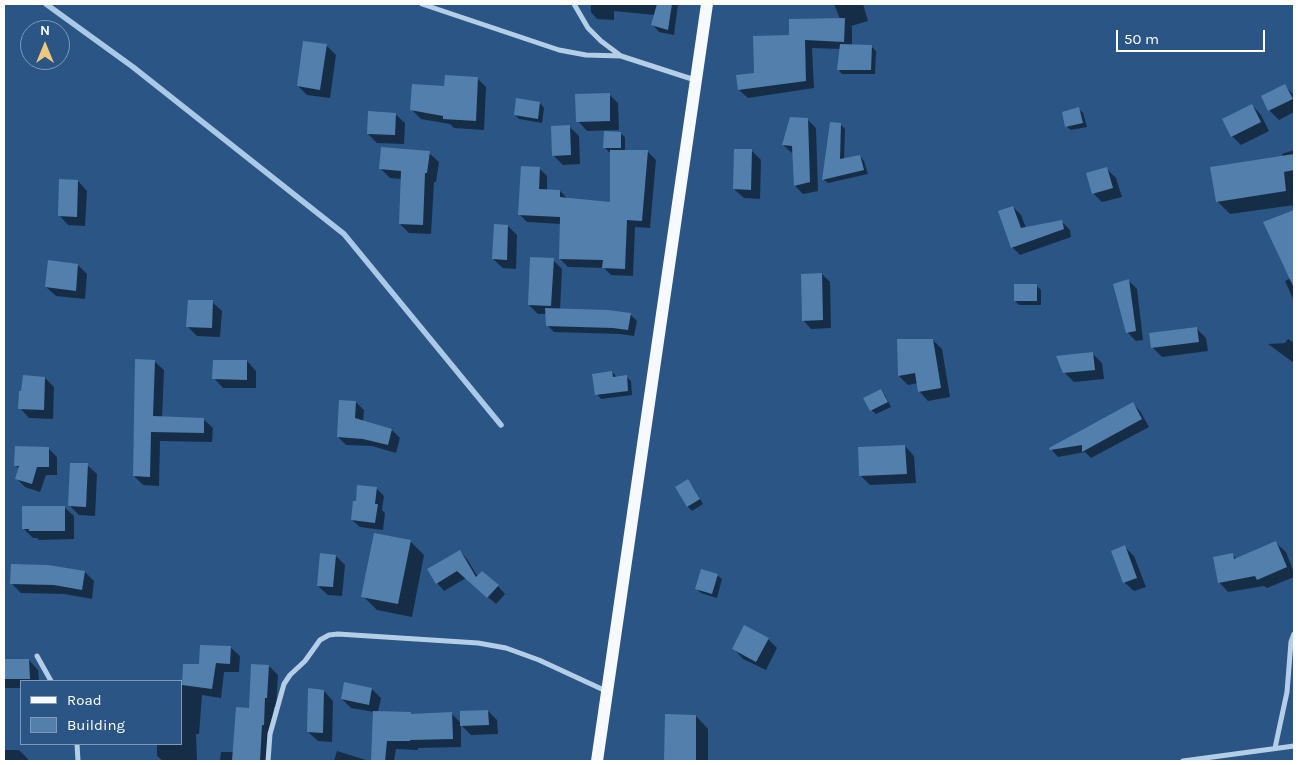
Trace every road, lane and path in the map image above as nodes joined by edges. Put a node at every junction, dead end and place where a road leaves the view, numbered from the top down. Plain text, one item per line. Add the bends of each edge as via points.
1 (422, 4) edge
2 (574, 4) edge
3 (707, 4) edge
4 (621, 56) junction
5 (696, 80) junction
6 (1294, 634) edge
7 (37, 656) dead end
8 (50, 680) edge
9 (606, 692) junction
10 (77, 745) edge
11 (1294, 746) edge
12 (1276, 748) junction
13 (78, 761) edge
14 (268, 761) edge
15 (597, 761) edge
16 (1183, 761) edge

1 - 4 street via 559,50
2 - 4 street via 588,28
3 - 5 main road
4 - 5 street
5 - 9 main road
6 - 12 street
7 - 8 street
9 - 14 street via 539,660 478,642 329,635 320,640 284,684 270,734
9 - 15 main road
10 - 13 street
11 - 12 street
12 - 16 street

